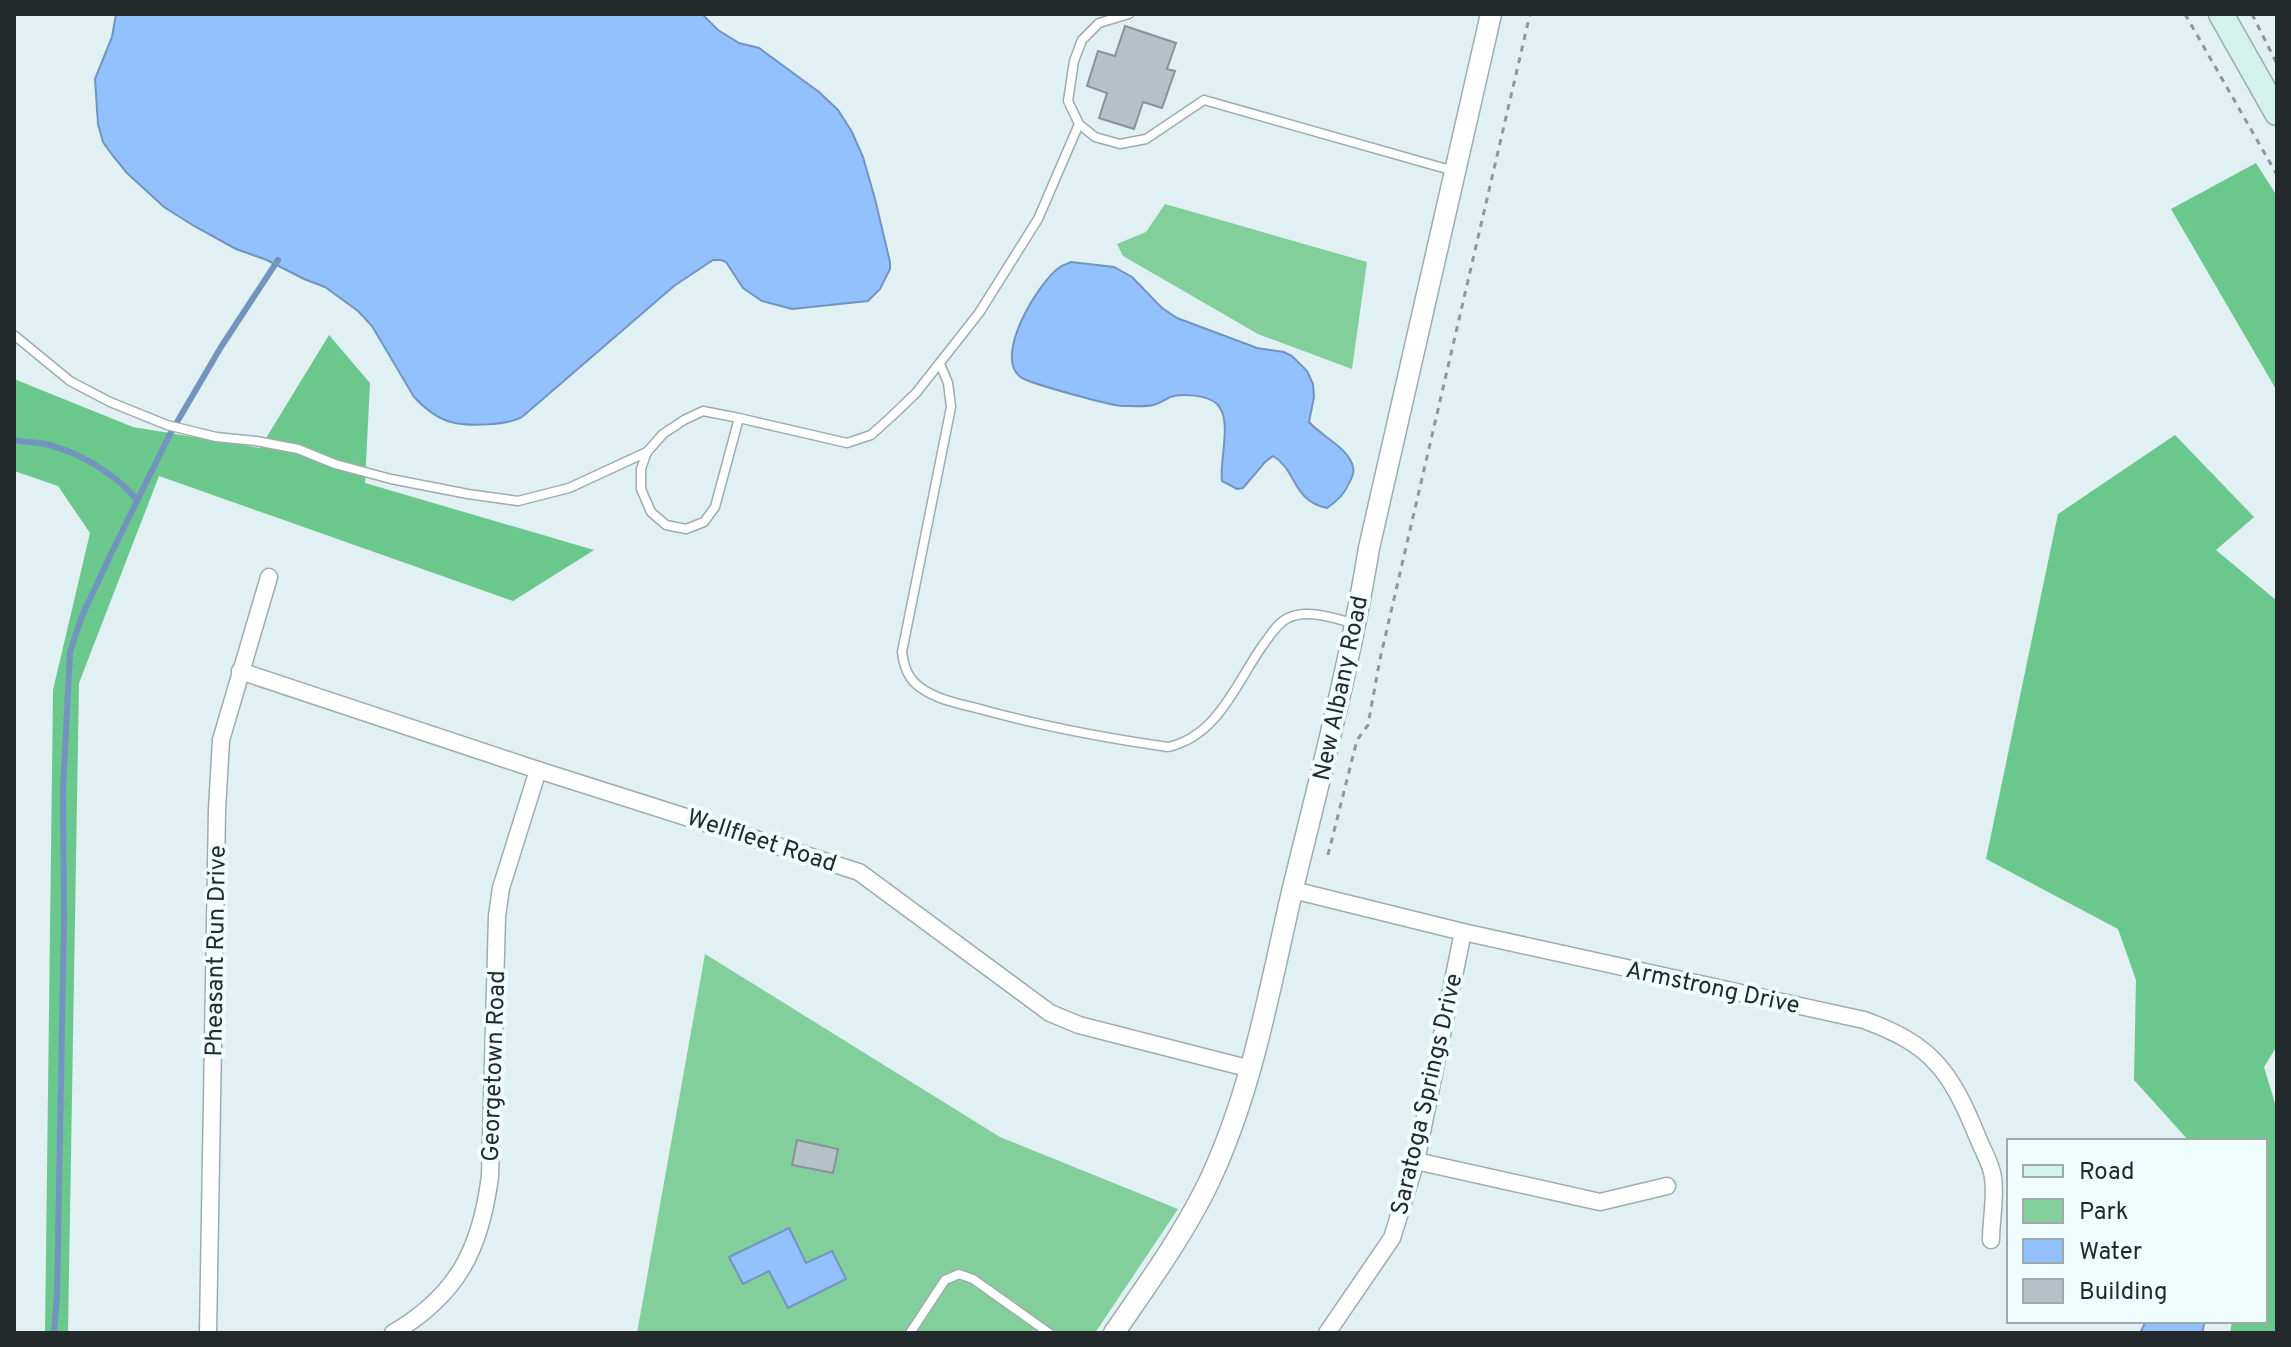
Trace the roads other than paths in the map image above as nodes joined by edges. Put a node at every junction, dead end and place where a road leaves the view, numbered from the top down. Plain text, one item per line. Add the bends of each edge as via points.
1 (1129, 14) edge
2 (1491, 14) edge
3 (2221, 14) edge
4 (2277, 113) edge
5 (1079, 124) junction
6 (1455, 171) junction
7 (14, 335) edge
8 (940, 364) junction
9 (739, 418) junction
10 (647, 452) junction
11 (269, 577) dead end
12 (1356, 625) junction
13 (240, 671) junction
14 (538, 770) junction
15 (1293, 890) junction
16 (1463, 932) junction
17 (1251, 1069) junction
18 (1416, 1161) junction
19 (1667, 1186) dead end
20 (1991, 1240) dead end
21 (208, 1333) edge
22 (393, 1333) edge
23 (910, 1333) edge
24 (1049, 1333) edge
25 (1114, 1333) edge
26 (1327, 1333) edge

1 - 5 lane via 1099,23 1082,40 1068,101
2 - 6 street, New Albany Road
3 - 4 main road
5 - 6 lane via 1095,137 1120,144 1146,139 1204,100
5 - 8 lane via 1038,219
6 - 12 street, New Albany Road
7 - 10 lane via 70,381 167,425 298,449 391,479 468,494 518,501 569,488
8 - 9 lane via 871,435 847,443
8 - 12 lane via 951,407 902,652 910,678 922,689 1025,722 1168,747 1183,744 1207,727 1275,629 1289,618 1307,614
9 - 10 lane via 703,411 663,434
9 - 10 lane via 715,507 704,522 686,529 666,525 651,512 641,489
11 - 13 street, Pheasant Run Drive
12 - 15 street, New Albany Road
13 - 14 street, Wellfleet Road
13 - 21 street, Pheasant Run Drive via 221,740 217,810
14 - 17 street, Wellfleet Road via 859,872 1050,1013
14 - 22 street, Georgetown Road via 497,916 485,1212 458,1276
15 - 16 street, Armstrong Drive
15 - 17 street, New Albany Road
16 - 18 street, Saratoga Springs Drive
16 - 20 street, Armstrong Drive via 1895,1031 1946,1073 1964,1104 1993,1177
17 - 25 street, New Albany Road via 1208,1184
18 - 19 street via 1600,1202
18 - 26 street, Saratoga Springs Drive via 1392,1238
23 - 24 lane via 945,1280 959,1274

